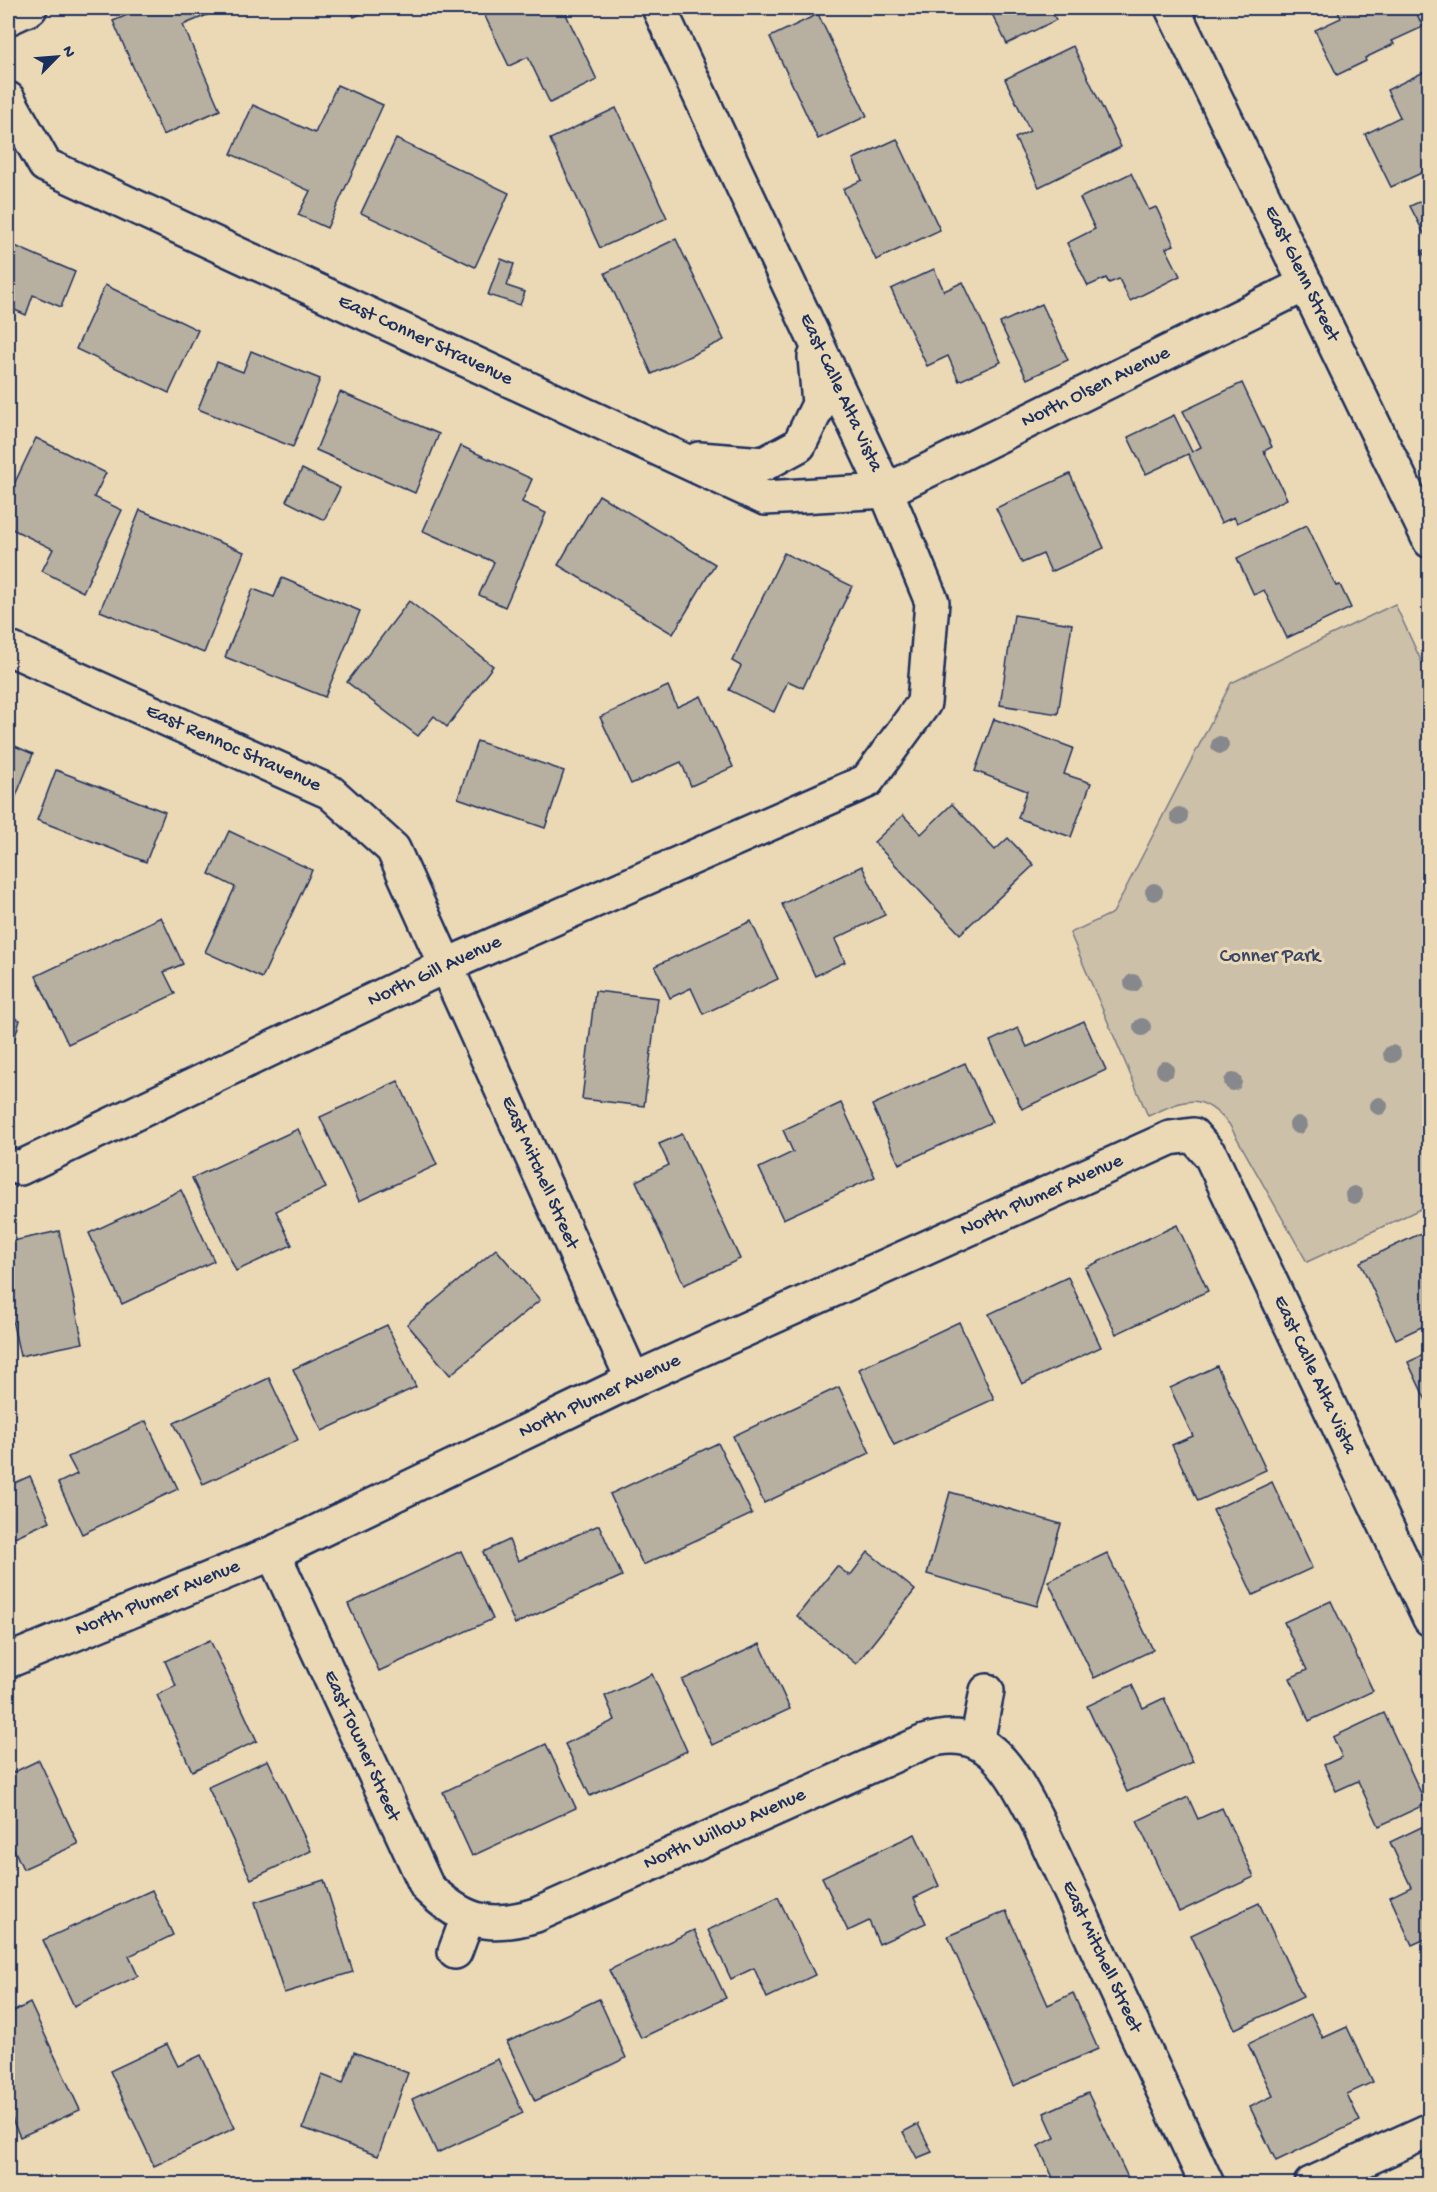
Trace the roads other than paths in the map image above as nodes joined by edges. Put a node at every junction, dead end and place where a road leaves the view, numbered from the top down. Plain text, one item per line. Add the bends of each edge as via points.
1 (30, 8) edge
2 (658, 8) edge
3 (1172, 8) edge
4 (8, 18) edge
5 (8, 99) edge
6 (1306, 284) junction
7 (813, 334) junction
8 (678, 458) junction
9 (886, 491) junction
10 (1430, 541) edge
11 (8, 648) edge
12 (867, 781) joint
13 (446, 966) junction
14 (1193, 1135) joint
15 (8, 1166) edge
16 (633, 1380) junction
17 (273, 1553) junction
18 (1430, 1619) edge
19 (8, 1661) edge
20 (987, 1691) dead end
21 (977, 1742) junction
22 (470, 1918) junction
23 (455, 1952) dead end
24 (1430, 2130) edge
25 (1207, 2184) edge
26 (1311, 2184) edge

1 - 4 street
2 - 7 street, East Calle Alta Vista
3 - 6 street, East Glenn Street
5 - 8 street, East Conner Stravenue via 45,165
6 - 9 street, North Olsen Avenue
6 - 10 street, East Glenn Street
7 - 8 street via 819,404 799,445 764,464
7 - 9 street, East Calle Alta Vista
8 - 9 street, East Conner Stravenue via 765,498
9 - 12 street, East Calle Alta Vista via 932,602 924,703
11 - 13 street, East Rennoc Stravenue via 330,792 393,849
12 - 13 street, North Gill Avenue
13 - 15 street, North Gill Avenue via 20,1168
13 - 16 street, East Mitchell Street
14 - 16 street, North Plumer Avenue via 1170,1138
14 - 18 street, East Calle Alta Vista via 1211,1156
16 - 17 street, North Plumer Avenue
17 - 19 street, North Plumer Avenue
17 - 22 street, East Towner Street via 427,1887 443,1903
20 - 21 street
21 - 22 street, North Willow Avenue via 939,1737 924,1742 536,1915 497,1924
21 - 25 street, East Mitchell Street via 1014,1775
22 - 23 street
24 - 26 street

